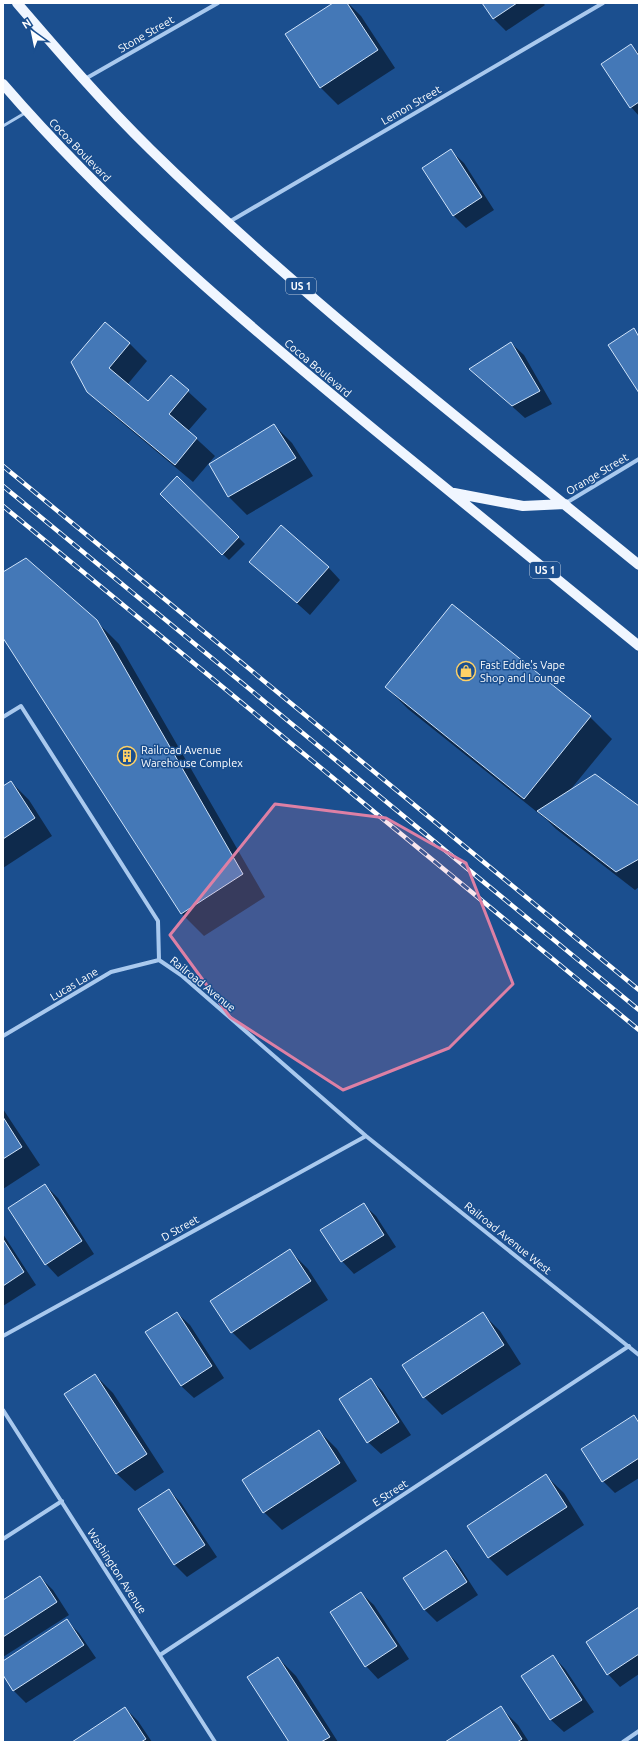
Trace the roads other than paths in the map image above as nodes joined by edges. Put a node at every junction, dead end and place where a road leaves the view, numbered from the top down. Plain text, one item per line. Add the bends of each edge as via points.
1 (17, 3) edge
2 (218, 3) edge
3 (603, 3) edge
4 (84, 80) junction
5 (3, 84) edge
6 (27, 112) junction
7 (3, 126) edge
8 (228, 222) junction
9 (639, 459) edge
10 (452, 493) junction
11 (565, 504) junction
12 (639, 565) edge
13 (639, 646) edge
14 (3, 717) edge
15 (159, 960) junction
16 (3, 1036) edge
17 (366, 1136) junction
18 (3, 1336) edge
19 (629, 1346) junction
20 (639, 1355) edge
21 (3, 1410) edge
22 (62, 1501) junction
23 (3, 1540) edge
24 (160, 1655) junction
25 (639, 1732) edge
26 (215, 1742) edge
27 (623, 1742) edge

1 - 4 main road, US 1
2 - 4 street, Stone Street
3 - 8 street, Lemon Street
4 - 8 main road, US 1 via 150,149
5 - 6 main road, Cocoa Boulevard / US 1
6 - 7 lane
6 - 10 main road, Cocoa Boulevard / US 1 via 170,254 283,356
8 - 11 main road, US 1 via 344,324
9 - 11 street, Orange Street
10 - 11 main road via 523,506
10 - 13 main road, Cocoa Boulevard / US 1
11 - 12 main road, US 1
14 - 15 street, Railroad Avenue via 21,706 158,921
15 - 16 street, Lucas Lane via 111,972
15 - 17 street, Railroad Avenue via 181,975
17 - 18 street, D Street
17 - 19 street, Railroad Avenue West
19 - 20 street, Railroad Avenue West
19 - 24 street, E Street
21 - 22 street, Washington Avenue
22 - 23 street
22 - 24 street, Washington Avenue
24 - 26 street, Washington Avenue
25 - 27 street

